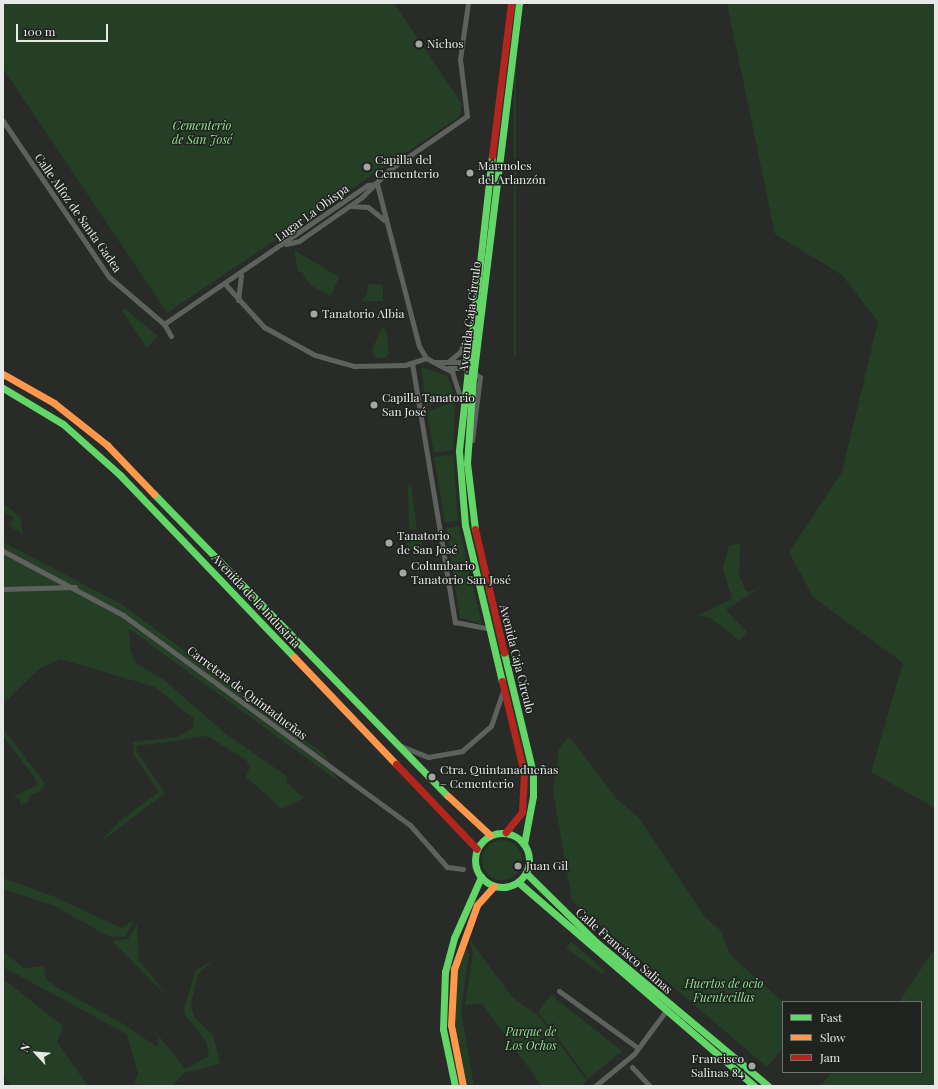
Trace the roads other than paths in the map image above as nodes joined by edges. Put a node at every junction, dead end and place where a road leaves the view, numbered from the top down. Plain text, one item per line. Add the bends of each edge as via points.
1 (468, 3) edge
2 (511, 3) edge
3 (519, 3) edge
4 (3, 121) edge
5 (377, 184) junction
6 (350, 206) junction
7 (386, 224) junction
8 (286, 244) junction
9 (241, 275) junction
10 (226, 285) junction
11 (238, 301) junction
12 (164, 324) junction
13 (471, 326) junction
14 (171, 336) dead end
15 (426, 358) junction
16 (449, 361) junction
17 (434, 362) junction
18 (475, 362) junction
19 (412, 364) junction
20 (466, 366) junction
21 (448, 368) junction
22 (474, 370) junction
23 (3, 374) edge
24 (3, 388) edge
25 (460, 425) junction
26 (3, 551) edge
27 (76, 587) junction
28 (3, 589) edge
29 (490, 629) junction
30 (504, 686) junction
31 (350, 700) junction
32 (506, 832) junction
33 (490, 835) junction
34 (524, 844) junction
35 (477, 849) junction
36 (463, 869) dead end
37 (526, 873) junction
38 (481, 877) junction
39 (518, 882) junction
40 (494, 886) junction
41 (559, 991) dead end
42 (665, 1012) junction
43 (638, 1048) junction
44 (632, 1066) dead end
45 (455, 1086) edge
46 (463, 1086) edge
47 (596, 1086) edge
48 (650, 1086) edge
49 (753, 1086) edge
50 (768, 1086) edge

1 - 5 street, Lugar La Obispa via 460,59 467,116 390,170
2 - 13 main road, Avenida Caja Círculo
3 - 18 main road, Avenida Caja Círculo
4 - 12 street, Calle Alfoz de Santa Gadea via 109,277
5 - 6 street
5 - 7 street
5 - 8 street, Lugar La Obispa via 368,185
6 - 7 street via 372,209
6 - 8 street via 299,241
7 - 15 street via 417,340
8 - 9 street, Lugar La Obispa
9 - 10 street, Lugar La Obispa
9 - 11 street
10 - 11 street
10 - 12 street, Lugar La Obispa
11 - 19 street via 276,335 316,355 354,366
12 - 14 street, Calle Alfoz de Santa Gadea
13 - 16 street via 460,352
13 - 20 main road, Avenida Caja Círculo
15 - 17 street
15 - 19 street
16 - 17 street
16 - 20 street
17 - 21 street
18 - 20 street
18 - 22 main road, Avenida Caja Círculo
19 - 29 street via 455,622
20 - 21 street
20 - 22 street
20 - 25 main road, Avenida Caja Círculo
21 - 25 street via 460,391
22 - 34 main road, Avenida Caja Círculo via 467,463 476,540 533,773 533,796
23 - 31 main road, Avenida de la Industria via 54,403 107,445
24 - 35 main road, Avenida de la Industria via 63,424 120,475
25 - 29 main road, Avenida Caja Círculo via 463,511
26 - 27 street, Carretera de Quintadueñas
27 - 28 street
27 - 36 street, Carretera de Quintadueñas via 146,631 368,793 418,832 447,867
29 - 30 main road, Avenida Caja Círculo
30 - 31 street, Avenida de la Industria via 500,708 486,733 462,751 442,757 417,754 402,747
30 - 32 main road, Avenida Caja Círculo via 525,785 522,812
31 - 33 main road, Avenida de la Industria via 472,822
32 - 33 main road
32 - 34 main road
33 - 35 main road
34 - 37 main road via 529,855
35 - 38 main road via 475,864
37 - 39 main road
37 - 50 main road, Calle Francisco Salinas via 596,942
38 - 40 main road
38 - 45 main road via 454,938 445,972 443,1029
39 - 40 main road
39 - 42 main road, Calle Francisco Salinas
40 - 46 main road via 477,905 454,969 450,1025
41 - 43 street
42 - 43 street
42 - 49 main road, Calle Francisco Salinas
43 - 47 street
44 - 48 street

